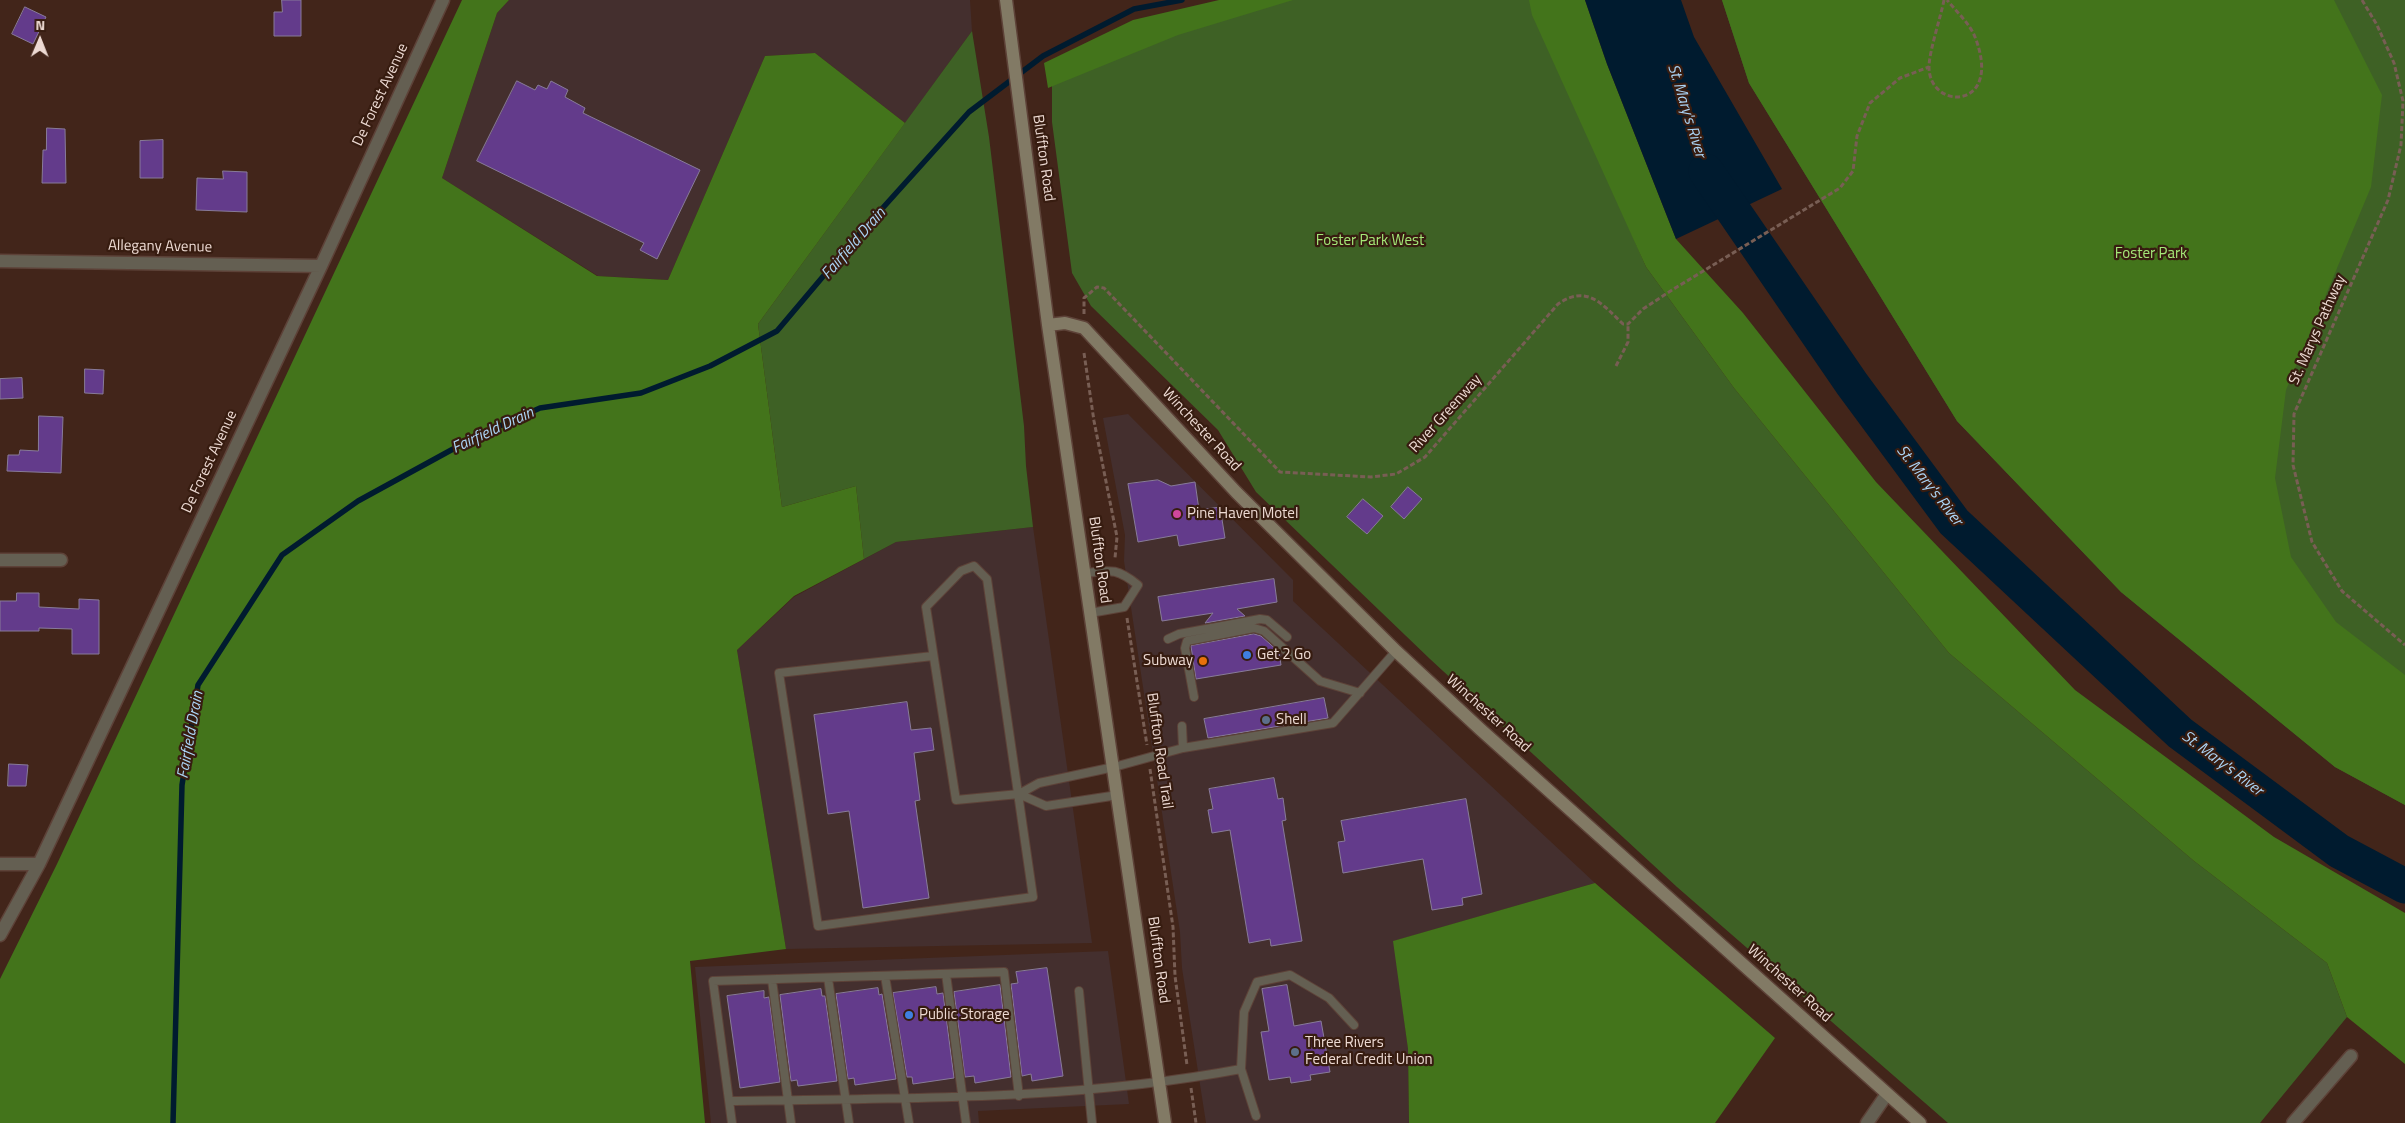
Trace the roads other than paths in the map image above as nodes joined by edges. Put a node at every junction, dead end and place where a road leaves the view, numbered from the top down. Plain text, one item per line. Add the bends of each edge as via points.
1 (442, 0) edge
2 (1006, 1) edge
3 (0, 261) edge
4 (320, 266) junction
5 (1048, 324) junction
6 (0, 560) edge
7 (61, 560) dead end
8 (1086, 573) junction
9 (1090, 613) junction
10 (1287, 637) dead end
11 (1168, 639) dead end
12 (1396, 651) junction
13 (933, 656) junction
14 (1360, 693) junction
15 (1194, 697) dead end
16 (1182, 726) dead end
17 (1183, 748) junction
18 (1114, 767) junction
19 (1019, 794) junction
20 (1118, 795) junction
21 (0, 864) edge
22 (39, 864) junction
23 (0, 935) edge
24 (946, 974) junction
25 (885, 976) junction
26 (828, 978) junction
27 (772, 980) junction
28 (1079, 991) dead end
29 (1354, 1025) dead end
30 (2351, 1056) dead end
31 (1241, 1069) junction
32 (1159, 1083) junction
33 (1088, 1089) junction
34 (1887, 1094) junction
35 (1019, 1096) junction
36 (962, 1097) junction
37 (905, 1098) junction
38 (846, 1099) junction
39 (787, 1100) junction
40 (729, 1101) junction
41 (1256, 1116) dead end
42 (732, 1123) edge
43 (791, 1123) edge
44 (850, 1123) edge
45 (909, 1123) edge
46 (966, 1123) edge
47 (1092, 1123) edge
48 (1165, 1123) edge
49 (1867, 1123) edge
50 (1920, 1123) edge
51 (2293, 1123) edge

1 - 4 street, De Forest Avenue
2 - 5 street, Bluffton Road
3 - 4 street, Allegany Avenue
4 - 22 street, De Forest Avenue
5 - 8 street, Bluffton Road
5 - 12 street, Winchester Road via 1066,323 1084,328 1236,492
6 - 7 street
8 - 9 street, Bluffton Road
8 - 9 lane via 1114,570 1138,585 1124,607
9 - 18 street, Bluffton Road
10 - 11 lane via 1267,620 1260,619 1179,634
12 - 14 lane
12 - 34 street, Winchester Road
13 - 19 lane via 956,800
13 - 19 lane via 926,608 962,571 974,566 987,579
13 - 19 lane via 779,673 818,926 1033,897
14 - 15 lane via 1320,681 1264,631 1254,628 1187,641 1185,648
14 - 17 lane via 1334,723
16 - 17 lane
17 - 18 lane
18 - 19 lane via 1040,783
18 - 20 street, Bluffton Road
19 - 20 lane via 1046,806
20 - 32 street, Bluffton Road
21 - 22 street
22 - 23 street, De Forest Avenue
24 - 25 lane
24 - 35 lane via 1004,972
24 - 36 lane
25 - 26 lane
25 - 37 lane
26 - 27 lane
26 - 38 lane
27 - 39 lane
27 - 40 lane via 713,981
28 - 33 lane
29 - 31 lane via 1329,998 1290,975 1257,982 1244,1012
30 - 51 street
31 - 32 lane
31 - 41 lane
32 - 33 lane
32 - 48 street, Bluffton Road
33 - 35 lane
33 - 47 lane
34 - 49 street
34 - 50 street, Winchester Road
35 - 36 lane
36 - 37 lane
36 - 46 lane
37 - 38 lane
37 - 45 lane
38 - 39 lane
38 - 44 lane
39 - 40 lane
39 - 43 lane
40 - 42 lane

